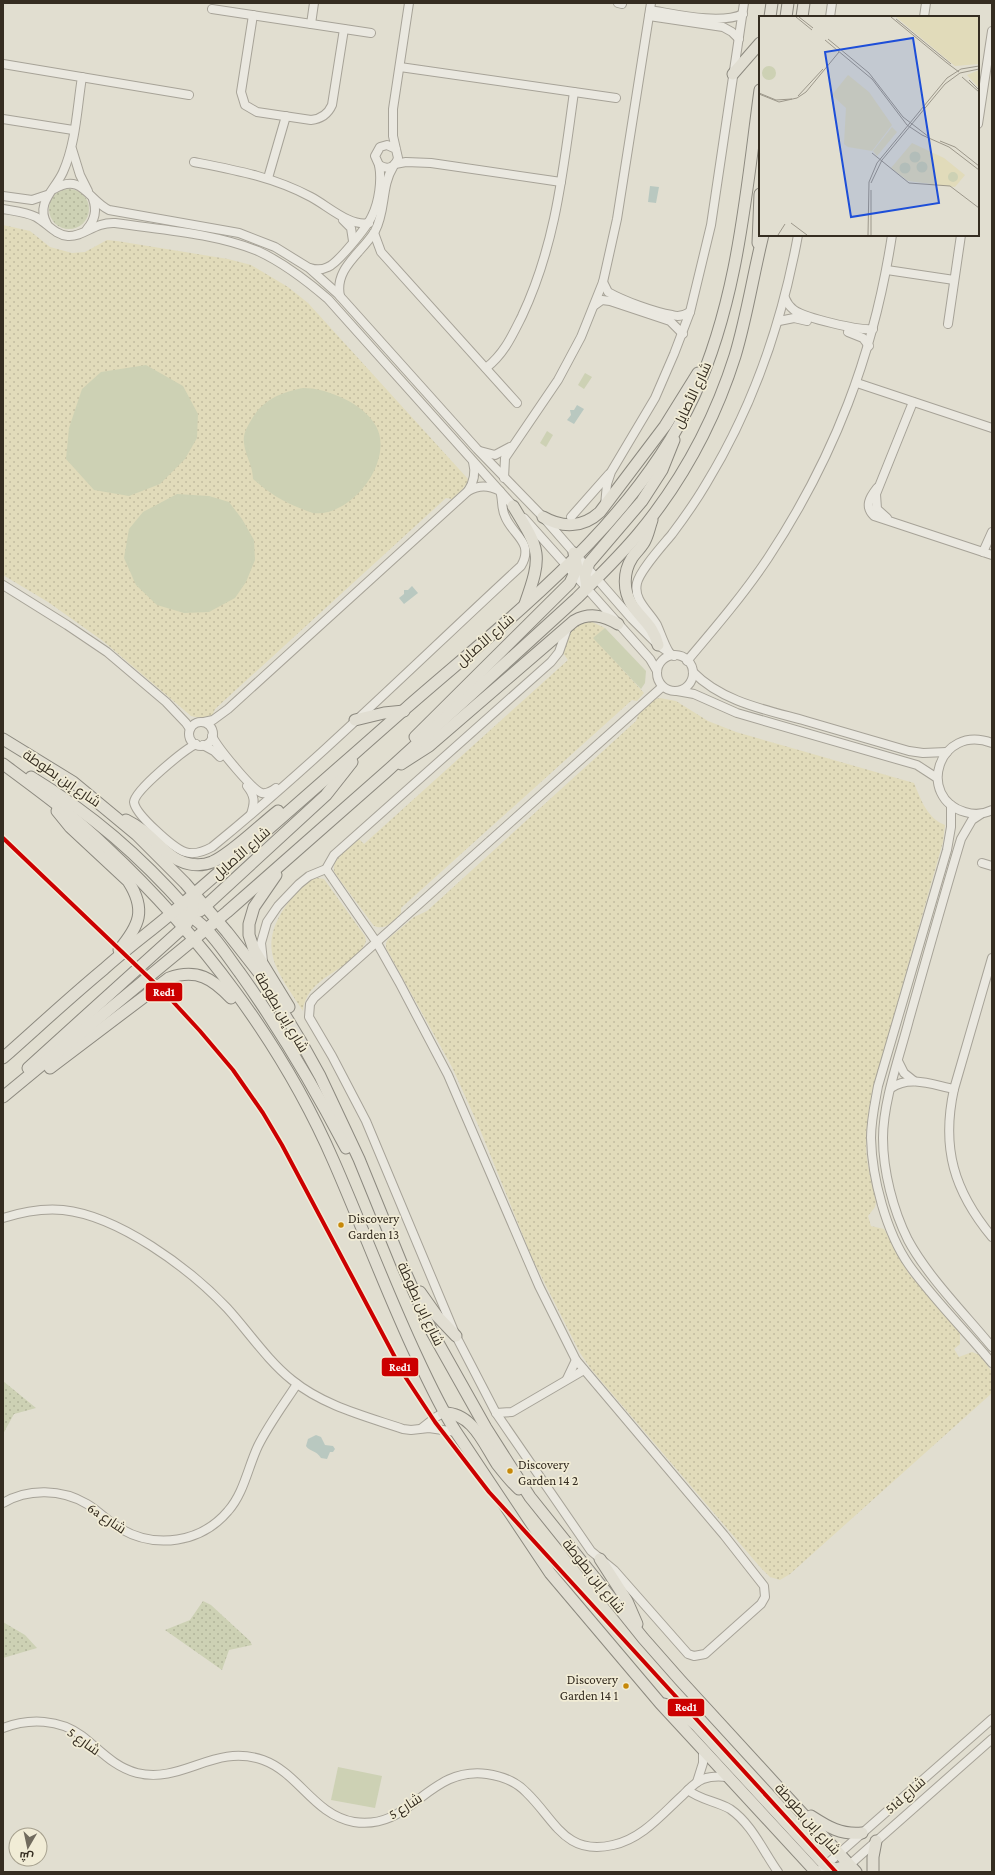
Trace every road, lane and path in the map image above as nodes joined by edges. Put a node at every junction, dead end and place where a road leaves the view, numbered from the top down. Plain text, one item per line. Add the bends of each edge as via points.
1 (314, 3) edge
2 (409, 3) edge
3 (744, 3) edge
4 (772, 3) edge
5 (788, 3) edge
6 (804, 3) edge
7 (832, 3) edge
8 (926, 3) edge
9 (212, 9) dead end
10 (650, 10) edge
11 (743, 14) junction
12 (253, 15) junction
13 (770, 16) edge
14 (786, 16) edge
15 (802, 16) edge
16 (830, 16) edge
17 (924, 16) edge
18 (311, 24) junction
19 (344, 29) junction
20 (992, 31) edge
21 (371, 33) dead end
22 (739, 40) junction
23 (759, 44) edge
24 (991, 44) edge
25 (3, 64) edge
26 (400, 67) junction
27 (733, 74) junction
28 (82, 77) junction
29 (574, 92) junction
30 (189, 95) dead end
31 (759, 97) edge
32 (616, 98) dead end
33 (393, 109) junction
34 (286, 116) junction
35 (979, 118) edge
36 (3, 119) edge
37 (73, 130) junction
38 (71, 147) junction
39 (380, 147) junction
40 (396, 150) junction
41 (194, 162) dead end
42 (431, 163) junction
43 (379, 165) junction
44 (394, 165) junction
45 (268, 178) junction
46 (561, 182) junction
47 (50, 192) junction
48 (90, 194) junction
49 (3, 196) edge
50 (3, 209) edge
51 (332, 210) junction
52 (369, 223) junction
53 (759, 224) edge
54 (48, 225) junction
55 (82, 232) junction
56 (374, 233) junction
57 (763, 236) edge
58 (798, 236) edge
59 (892, 236) edge
60 (961, 236) edge
61 (351, 245) junction
62 (364, 247) junction
63 (381, 252) junction
64 (357, 254) junction
65 (758, 255) junction
66 (309, 268) junction
67 (887, 270) junction
68 (954, 280) junction
69 (603, 282) junction
70 (340, 296) junction
71 (785, 298) junction
72 (595, 305) junction
73 (690, 312) junction
74 (779, 321) junction
75 (948, 324) dead end
76 (873, 329) junction
77 (683, 334) junction
78 (714, 345) junction
79 (869, 346) junction
80 (486, 368) junction
81 (857, 383) junction
82 (913, 402) junction
83 (517, 403) dead end
84 (678, 426) junction
85 (992, 428) edge
86 (514, 444) junction
87 (477, 450) junction
88 (472, 461) junction
89 (611, 472) junction
90 (504, 478) junction
91 (500, 491) junction
92 (468, 492) junction
93 (605, 505) junction
94 (513, 506) junction
95 (654, 513) junction
96 (571, 516) dead end
97 (542, 517) junction
98 (992, 532) edge
99 (983, 552) junction
100 (992, 555) edge
101 (581, 568) junction
102 (3, 585) edge
103 (587, 588) junction
104 (524, 606) junction
105 (618, 624) junction
106 (569, 626) junction
107 (658, 646) junction
108 (672, 654) junction
109 (687, 661) junction
110 (657, 671) junction
111 (693, 672) junction
112 (662, 686) junction
113 (677, 691) junction
114 (173, 708) junction
115 (228, 709) junction
116 (404, 710) junction
117 (355, 720) junction
118 (201, 722) junction
119 (190, 729) junction
120 (212, 735) junction
121 (3, 739) edge
122 (992, 743) edge
123 (200, 745) junction
124 (365, 746) junction
125 (947, 752) junction
126 (3, 761) edge
127 (395, 763) junction
128 (3, 764) edge
129 (300, 772) junction
130 (386, 772) junction
131 (938, 778) junction
132 (317, 787) junction
133 (43, 794) junction
134 (951, 805) junction
135 (992, 810) edge
136 (113, 814) junction
137 (981, 814) junction
138 (250, 816) junction
139 (285, 861) junction
140 (982, 863) dead end
141 (992, 866) edge
142 (326, 869) junction
143 (186, 884) junction
144 (194, 894) junction
145 (175, 895) junction
146 (213, 898) junction
147 (183, 904) junction
148 (204, 906) junction
149 (227, 912) junction
150 (171, 914) junction
151 (194, 917) junction
152 (217, 920) junction
153 (161, 922) junction
154 (206, 930) junction
155 (179, 931) junction
156 (194, 940) junction
157 (215, 941) junction
158 (377, 943) junction
159 (203, 950) junction
160 (992, 958) edge
161 (265, 967) junction
162 (104, 968) junction
163 (251, 1014) junction
164 (3, 1058) edge
165 (898, 1061) junction
166 (914, 1081) junction
167 (891, 1088) junction
168 (12, 1089) junction
169 (954, 1089) junction
170 (3, 1099) edge
171 (377, 1202) junction
172 (3, 1218) edge
173 (992, 1237) edge
174 (403, 1268) junction
175 (456, 1336) junction
176 (992, 1347) edge
177 (576, 1360) junction
178 (992, 1363) edge
179 (584, 1370) junction
180 (567, 1378) junction
181 (297, 1384) junction
182 (512, 1412) junction
183 (444, 1413) junction
184 (496, 1413) junction
185 (422, 1428) junction
186 (507, 1429) junction
187 (456, 1432) junction
188 (530, 1497) junction
189 (3, 1503) edge
190 (600, 1559) junction
191 (643, 1638) junction
192 (660, 1703) junction
193 (992, 1718) edge
194 (3, 1728) edge
195 (992, 1739) edge
196 (703, 1750) junction
197 (727, 1778) junction
198 (696, 1782) junction
199 (688, 1790) junction
200 (798, 1807) junction
201 (862, 1833) junction
202 (876, 1842) junction
203 (839, 1853) junction
204 (820, 1870) edge
205 (849, 1870) edge
206 (778, 1872) edge
207 (837, 1872) edge
208 (873, 1872) edge

1 - 18 street
2 - 26 street
3 - 11 street
4 - 13 main road
5 - 14 main road
6 - 15 main road
7 - 16 street
8 - 17 street
9 - 12 street
10 - 11 street via 719,19 731,19
10 - 22 street via 722,27 732,32
10 - 69 street via 619,206
11 - 22 street
12 - 18 street
12 - 34 street via 242,92 243,101 253,110
18 - 19 street
19 - 21 street
19 - 34 street via 331,109 326,115 315,120
20 - 24 street
22 - 27 street
23 - 27 main road
24 - 35 street
25 - 28 street
26 - 29 street
26 - 33 street
27 - 73 street via 711,225
28 - 30 street
28 - 37 street
29 - 32 street
29 - 46 street
31 - 78 main road, شارع الأصايل via 734,270
33 - 39 street via 386,137
33 - 40 street
34 - 45 street
36 - 37 street
37 - 38 street
38 - 47 street via 64,168
38 - 48 street via 80,175
39 - 40 street via 386,145
39 - 43 street via 376,156
40 - 42 street via 405,156
40 - 44 street via 398,158
41 - 45 street
42 - 44 street via 406,162
42 - 46 street
43 - 44 street via 387,168
43 - 52 street via 376,203
44 - 56 street via 387,179 381,217
45 - 51 street via 299,191
46 - 80 street via 552,234 531,296 507,346
47 - 48 street via 64,184 75,184
47 - 49 street via 32,200
47 - 54 street via 43,210
48 - 55 street via 95,214 91,224
48 - 66 street via 103,207 118,212 239,233 275,247
50 - 54 street via 31,215
51 - 52 street via 354,223
51 - 61 street via 351,228
52 - 61 street
53 - 65 main road
54 - 55 street via 67,236
55 - 88 street via 99,224 115,223 217,238 277,261 328,299
56 - 62 street
56 - 63 street
57 - 65 main road, شارع الأصايل
58 - 71 street
59 - 67 street
60 - 68 street
61 - 64 street
61 - 66 street via 328,268
62 - 63 street
62 - 64 street
63 - 80 street
64 - 70 street via 340,276
65 - 95 main road, شارع الأصايل via 735,356 718,402 695,450
66 - 70 street
67 - 68 street
67 - 76 street
68 - 75 street
69 - 72 street
69 - 73 street via 608,292 648,307 672,315
70 - 87 street
71 - 74 street
71 - 76 street via 791,308 800,313 856,329
72 - 77 street via 602,300 610,300 670,321
72 - 86 street via 558,380
73 - 77 street
74 - 79 street via 799,319 855,334 863,338
74 - 108 street via 748,405 722,458 690,509 638,578 637,596 656,623
76 - 79 street
77 - 89 street via 655,398
78 - 84 main road, شارع الأصايل via 694,395
78 - 93 main road via 665,426
79 - 81 street
80 - 83 street
81 - 82 street
81 - 109 street via 820,469 795,515 751,581
82 - 85 street
82 - 99 street via 877,488 877,509 893,521
84 - 101 main road, شارع الأصايل via 643,482
84 - 101 main road via 662,470 629,517
86 - 87 street via 505,451 495,454
86 - 90 street via 505,458
87 - 90 street
88 - 91 street
88 - 92 street via 475,473
89 - 93 street
89 - 96 street
90 - 97 street
91 - 92 street via 487,486 474,488
91 - 94 street
91 - 117 street via 506,518 524,544 526,552 521,566
92 - 115 street
93 - 97 main road via 585,523 564,525
94 - 101 street
94 - 104 main road via 530,534 536,553 536,572
95 - 101 main road, شارع الأصايل via 640,531
95 - 107 main road via 646,539 632,559 625,582 630,602 654,630
97 - 101 street
98 - 99 street
99 - 100 street
101 - 103 main road, شارع الأصايل
101 - 103 street
101 - 104 main road, شارع الأصايل via 558,574
101 - 107 street
101 - 127 main road via 570,583 425,725
102 - 114 street via 107,652
103 - 105 street
103 - 127 main road, شارع الأصايل
104 - 116 main road, شارع الأصايل
105 - 106 main road via 610,619 587,615
105 - 110 street via 650,659
106 - 130 main road via 429,746
106 - 142 street via 563,635 559,652 550,662 334,855
107 - 108 street
108 - 109 street
108 - 110 street via 661,662
109 - 111 street
110 - 112 street
111 - 113 street via 687,687
111 - 125 street via 708,685 757,706 909,751
112 - 113 street via 667,690
112 - 158 street
113 - 131 street via 694,694 737,713 917,765
114 - 118 street via 189,719
114 - 119 street
115 - 118 street via 213,720
115 - 120 street via 216,723
116 - 117 main road
116 - 124 main road, شارع الأصايل
117 - 129 street
118 - 119 street
118 - 120 street via 210,726
119 - 123 street via 191,740
120 - 123 street via 209,742
120 - 129 street via 218,748 260,793 270,792 292,774
121 - 136 main road, شارع إبن بطوطة via 57,772
122 - 125 street via 972,739 958,743
123 - 138 street via 217,754 252,792 254,800
123 - 138 street via 185,750 139,791 134,798 136,809 174,846 192,853 212,847
124 - 132 main road, شارع الأصايل
124 - 146 main road via 326,795
125 - 131 street via 940,764
126 - 145 main road via 52,790 101,825 142,860
127 - 130 main road, شارع الأصايل
128 - 133 main road, شارع إبن بطوطة
129 - 138 street
130 - 139 main road, شارع الأصايل
131 - 134 street via 944,798
132 - 136 main road via 293,799 223,856 206,864 179,861 145,830
132 - 144 main road, شارع الأصايل
133 - 150 main road, شارع إبن بطوطة via 106,846
133 - 162 main road via 70,827 128,881 136,895 138,911 135,930
134 - 137 street via 960,811
134 - 178 street via 947,850 878,1086 872,1122 872,1157 887,1218 900,1251 942,1306
135 - 137 street
136 - 143 main road, شارع إبن بطوطة
137 - 165 street via 972,820 961,839
139 - 149 main road, شارع الأصايل
139 - 161 main road via 254,907 250,920 250,942
140 - 141 street
142 - 158 street
142 - 161 street via 298,884 267,922 261,943
143 - 144 main road, شارع إبن بطوطة
143 - 145 main road via 184,894
144 - 147 main road, شارع الأصايل
144 - 148 main road, شارع إبن بطوطة
144 - 151 main road
145 - 147 main road
146 - 148 main road
146 - 149 main road via 212,905 215,911
147 - 150 main road, شارع الأصايل
147 - 151 main road
148 - 151 main road
148 - 152 main road, شارع إبن بطوطة
149 - 152 main road, شارع الأصايل
150 - 151 main road
150 - 153 main road, شارع الأصايل
150 - 155 main road, شارع إبن بطوطة
151 - 152 main road
151 - 154 main road
151 - 155 main road
151 - 156 main road
152 - 154 main road, شارع الأصايل
152 - 171 main road, شارع إبن بطوطة via 260,974 300,1040 326,1090
153 - 155 main road via 168,920 174,923
153 - 162 main road, شارع الأصايل
154 - 156 main road, شارع الأصايل
154 - 157 main road
155 - 156 main road, شارع إبن بطوطة
155 - 168 main road via 37,1059
156 - 159 main road, شارع إبن بطوطة
156 - 168 main road, شارع الأصايل
157 - 159 main road via 209,938 204,941
157 - 171 main road via 262,1004 296,1057
158 - 175 street via 314,998 310,1004 309,1017 366,1121
158 - 177 street via 448,1075 539,1286
159 - 163 main road, شارع إبن بطوطة
160 - 169 street
161 - 171 main road via 332,1087 364,1156
162 - 164 main road, شارع الأصايل
163 - 170 main road via 240,1008 220,986 208,978 193,974 176,975
163 - 183 main road, شارع إبن بطوطة via 283,1064 320,1133 402,1325
165 - 166 street via 904,1072
165 - 167 street
166 - 167 street
166 - 169 street
167 - 176 street via 884,1118 883,1153 890,1187 902,1224 924,1265
168 - 170 main road, شارع الأصايل
169 - 173 street via 948,1129 953,1168 968,1206
171 - 174 main road, شارع إبن بطوطة
172 - 181 street via 31,1210 62,1210 92,1216 133,1236 177,1265 208,1290
174 - 175 main road via 433,1312
174 - 188 main road, شارع إبن بطوطة via 450,1365
175 - 184 street
177 - 179 street
177 - 180 street
179 - 180 street
179 - 190 street via 761,1581 765,1589 763,1600 705,1654 694,1656 684,1650 614,1570
180 - 182 street
181 - 185 street via 330,1403 359,1414 403,1429
181 - 189 street, 6a شارع via 261,1439 234,1504 215,1524 192,1536 169,1541 139,1537 117,1527 88,1504 62,1494 34,1492
182 - 184 street
182 - 186 street
183 - 185 street
183 - 187 main road, شارع إبن بطوطة
183 - 188 main road via 453,1414 470,1423 508,1478
184 - 186 street
185 - 187 street
186 - 190 street via 591,1551
187 - 192 main road, شارع إبن بطوطة via 541,1561
188 - 191 main road, شارع إبن بطوطة
190 - 191 main road via 627,1601
191 - 200 main road, شارع إبن بطوطة
192 - 196 main road, شارع إبن بطوطة
192 - 204 main road via 679,1711 696,1725
193 - 201 street, 51d شارع
194 - 199 street, شارع 5 via 28,1722 46,1722 62,1726 83,1737 117,1765 147,1775 172,1773 223,1756 253,1757 281,1770 327,1811 344,1819 363,1822 389,1818 409,1807 438,1784 453,1777 470,1773 487,1774 512,1782 523,1789 556,1828 567,1837 580,1844 596,1847 613,1845 637,1836
195 - 202 street, 51d شارع
196 - 197 main road, شارع إبن بطوطة
196 - 198 street, شارع 5 via 703,1763
197 - 198 street, شارع 5 via 715,1776
197 - 204 main road, شارع إبن بطوطة
198 - 199 street, شارع 5
199 - 206 street via 725,1807 741,1818
200 - 201 main road via 834,1830
200 - 203 main road, شارع إبن بطوطة
201 - 203 street, 51d شارع
202 - 205 street, 51d شارع
202 - 208 main road
203 - 204 street, 51d شارع
203 - 205 main road, شارع إبن بطوطة
204 - 205 main road
204 - 207 main road

